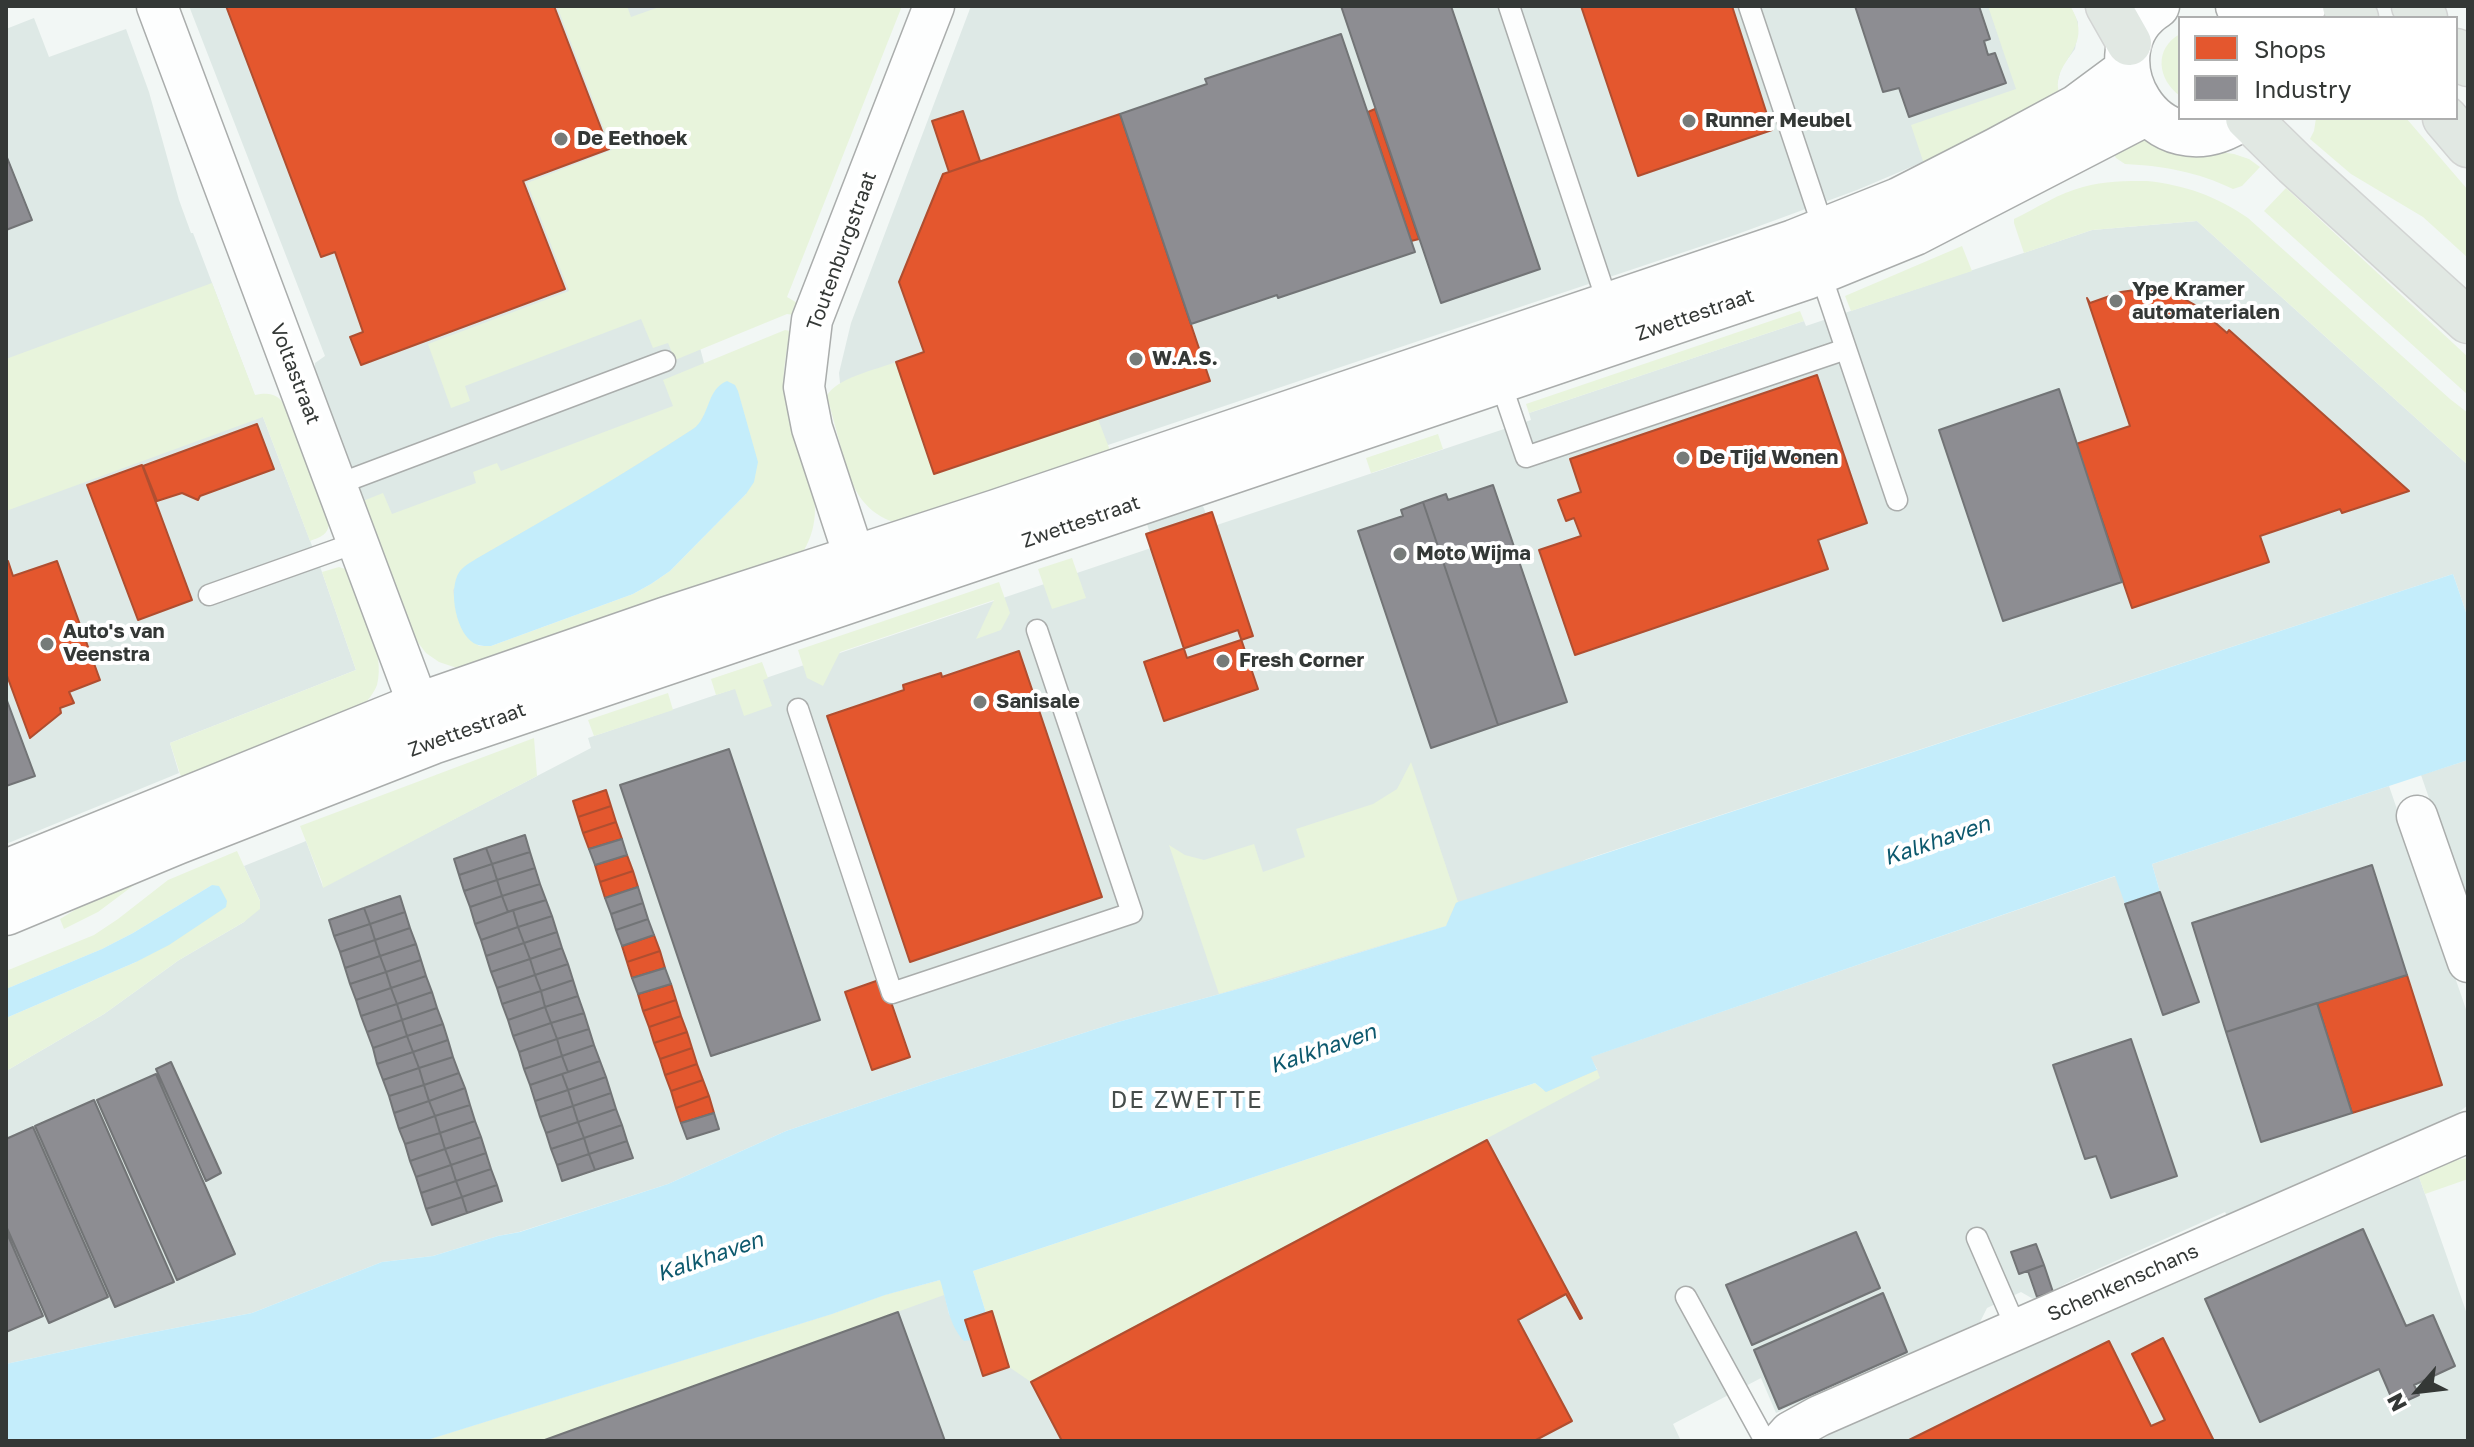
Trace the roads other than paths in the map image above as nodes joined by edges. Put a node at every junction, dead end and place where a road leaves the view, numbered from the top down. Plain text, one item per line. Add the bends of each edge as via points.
1 (157, 6) edge
2 (934, 6) edge
3 (1509, 6) edge
4 (1749, 6) edge
5 (2108, 6) edge
6 (2157, 6) edge
7 (2304, 6) edge
8 (2285, 16) edge
9 (2128, 57) junction
10 (2147, 113) junction
11 (2242, 120) edge
12 (2247, 120) edge
13 (2447, 120) edge
14 (2468, 145) edge
15 (1822, 250) junction
16 (2468, 321) edge
17 (1614, 322) junction
18 (1846, 349) junction
19 (665, 361) dead end
20 (1494, 363) junction
21 (336, 485) junction
22 (1897, 500) dead end
23 (358, 542) junction
24 (861, 576) junction
25 (209, 595) dead end
26 (1037, 630) dead end
27 (798, 709) dead end
28 (426, 723) junction
29 (2417, 816) dead end
30 (7, 900) edge
31 (2460, 904) edge
32 (2468, 962) edge
33 (2468, 1132) edge
34 (1977, 1238) dead end
35 (1686, 1297) dead end
36 (2017, 1330) junction
37 (1765, 1441) edge
38 (1782, 1441) edge

1 - 21 street, Voltastraat
2 - 24 street, Toutenburgstraat via 812,320 804,387 812,428
3 - 17 lane
4 - 15 lane
5 - 9 main road
6 - 9 street, Zwettestraat via 2138,25
7 - 8 street
9 - 10 street via 2133,93
9 - 15 street, Zwettestraat via 2077,107 1899,200
10 - 11 street via 2185,133 2207,134
10 - 15 street, Zwettestraat via 1915,233
12 - 16 main road
13 - 14 main road
15 - 17 street, Zwettestraat
15 - 18 lane
17 - 20 street, Zwettestraat
18 - 20 lane via 1526,457
18 - 22 lane
19 - 21 lane
20 - 24 street, Zwettestraat
21 - 23 street, Voltastraat
23 - 25 lane
23 - 28 street, Voltastraat
24 - 28 street, Zwettestraat via 667,619
26 - 27 lane via 1132,913 892,993
28 - 30 street, Zwettestraat
29 - 31 street
31 - 32 street
33 - 36 street, Schenkenschans
34 - 36 lane
35 - 37 lane
36 - 38 street, Schenkenschans via 1819,1416

